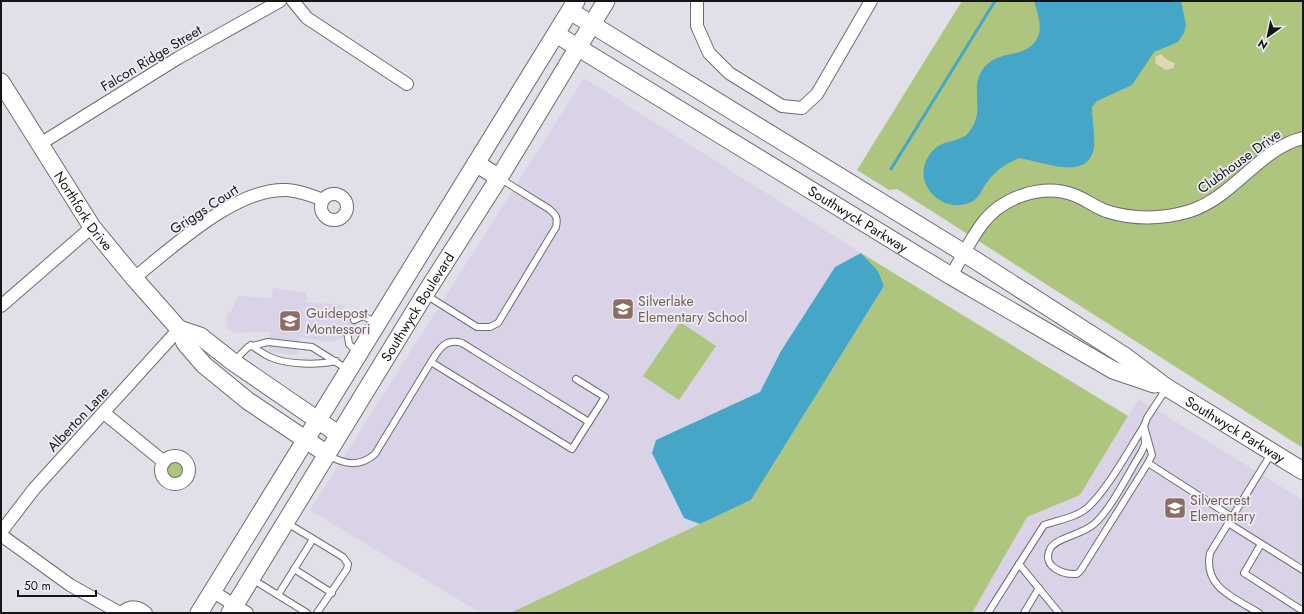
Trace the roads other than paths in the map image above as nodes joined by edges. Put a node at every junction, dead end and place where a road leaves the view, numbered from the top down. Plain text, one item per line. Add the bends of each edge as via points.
1 (280, 1) edge
2 (293, 1) edge
3 (606, 1) edge
4 (697, 1) edge
5 (871, 1) edge
6 (573, 6) edge
7 (592, 26) junction
8 (556, 34) junction
9 (578, 48) junction
10 (1, 82) edge
11 (407, 84) dead end
12 (1303, 138) edge
13 (778, 140) junction
14 (40, 144) junction
15 (476, 163) junction
16 (764, 163) junction
17 (500, 178) junction
18 (323, 200) dead end
19 (92, 227) junction
20 (964, 254) junction
21 (951, 276) junction
22 (134, 278) junction
23 (404, 281) junction
24 (425, 294) junction
25 (1, 306) edge
26 (354, 320) dead end
27 (378, 324) junction
28 (179, 329) junction
29 (347, 331) dead end
30 (251, 345) junction
31 (359, 354) junction
32 (233, 362) junction
33 (431, 362) junction
34 (342, 366) junction
35 (576, 379) dead end
36 (1166, 387) junction
37 (104, 413) junction
38 (317, 420) junction
39 (589, 422) junction
40 (1144, 426) junction
41 (338, 434) junction
42 (305, 440) junction
43 (1272, 452) junction
44 (327, 454) junction
45 (164, 462) dead end
46 (1148, 464) junction
47 (1303, 471) edge
48 (1232, 517) junction
49 (286, 522) junction
50 (1228, 523) junction
51 (1, 532) edge
52 (1, 536) edge
53 (313, 539) junction
54 (1261, 544) junction
55 (1019, 564) junction
56 (294, 569) junction
57 (1303, 570) edge
58 (251, 578) junction
59 (1039, 588) junction
60 (212, 591) junction
61 (332, 593) junction
62 (278, 595) junction
63 (237, 610) edge
64 (1303, 611) edge
65 (202, 612) edge
66 (121, 613) edge
67 (146, 613) edge
68 (307, 613) edge
69 (317, 613) edge
70 (988, 613) edge
71 (1024, 613) edge
72 (1059, 613) edge
73 (1259, 613) edge

1 - 14 street, Falcon Ridge Street via 178,58
2 - 11 street via 307,18
3 - 7 street, Southwyck Boulevard
4 - 5 street via 697,26 709,53 729,73 782,106 802,108 817,94
6 - 7 street, Southwyck Parkway
6 - 8 street, Southwyck Boulevard
7 - 9 street, Southwyck Boulevard
7 - 13 street, Southwyck Parkway
8 - 9 street, Southwyck Parkway
8 - 15 street, Southwyck Boulevard
9 - 16 street, Southwyck Parkway
9 - 17 street, Southwyck Boulevard
10 - 14 street, Northfork Drive
12 - 20 street, Clubhouse Drive via 1277,149 1213,201 1199,208 1163,217 1144,217 1106,210 1057,190 1024,195 994,211 982,224
13 - 16 street
13 - 20 street, Southwyck Parkway
14 - 19 street, Northfork Drive
15 - 17 street
15 - 23 street, Southwyck Boulevard
16 - 21 street, Southwyck Parkway
17 - 24 street, Southwyck Boulevard
17 - 24 lane via 549,208 558,220 498,323 490,327 477,327
18 - 22 street, Griggs Court via 305,192 286,190 250,196 199,226
19 - 22 street, Northfork Drive
19 - 25 street
20 - 21 street, Clubhouse Drive
20 - 36 street, Southwyck Parkway via 1126,357
21 - 36 street, Southwyck Parkway via 1113,370
22 - 28 street, Northfork Drive
23 - 24 street
23 - 27 street, Southwyck Boulevard
24 - 41 street, Southwyck Boulevard
26 - 27 lane via 367,317
27 - 31 street, Southwyck Boulevard
28 - 32 street via 200,336
28 - 37 street, Alberton Lane
28 - 42 street, Northfork Drive via 185,343 204,365 248,401
29 - 31 lane via 349,344
30 - 32 lane via 242,350
30 - 34 lane via 277,359
30 - 34 lane via 268,342 303,345 320,351
31 - 34 street, Southwyck Boulevard
32 - 38 street
33 - 39 lane via 443,345 455,340
33 - 39 lane via 572,449
33 - 44 lane via 375,454 367,461 355,464 340,462
34 - 38 street, Southwyck Boulevard
35 - 39 lane via 605,397
36 - 40 lane
36 - 43 street, Southwyck Parkway
37 - 45 street
37 - 51 street, Alberton Lane via 34,489
38 - 41 street
38 - 42 street, Southwyck Boulevard
40 - 46 lane via 1152,455
40 - 46 lane via 1145,444 1141,453 1096,523 1085,532 1056,542 1050,547 1049,560 1055,569 1068,575 1077,574 1081,570
40 - 55 lane via 1099,496 1073,517 1044,525
41 - 44 street, Southwyck Boulevard
42 - 44 street, Northfork Drive
42 - 60 street, Southwyck Boulevard
43 - 47 street, Southwyck Parkway
43 - 48 lane
44 - 49 street, Southwyck Boulevard
46 - 48 lane
48 - 50 lane
49 - 53 lane
49 - 58 street, Southwyck Boulevard
50 - 54 lane
50 - 73 lane via 1210,553 1209,574 1220,588
52 - 66 street via 70,585
53 - 56 lane
53 - 61 lane via 343,557 348,564
54 - 57 lane
54 - 64 lane via 1244,573
55 - 59 lane
55 - 70 lane
56 - 61 lane
56 - 62 lane
58 - 62 lane
58 - 63 street, Southwyck Boulevard
59 - 71 lane
59 - 72 lane
60 - 63 street
60 - 65 street, Southwyck Boulevard
61 - 69 lane
62 - 68 lane
66 - 67 street via 134,607

